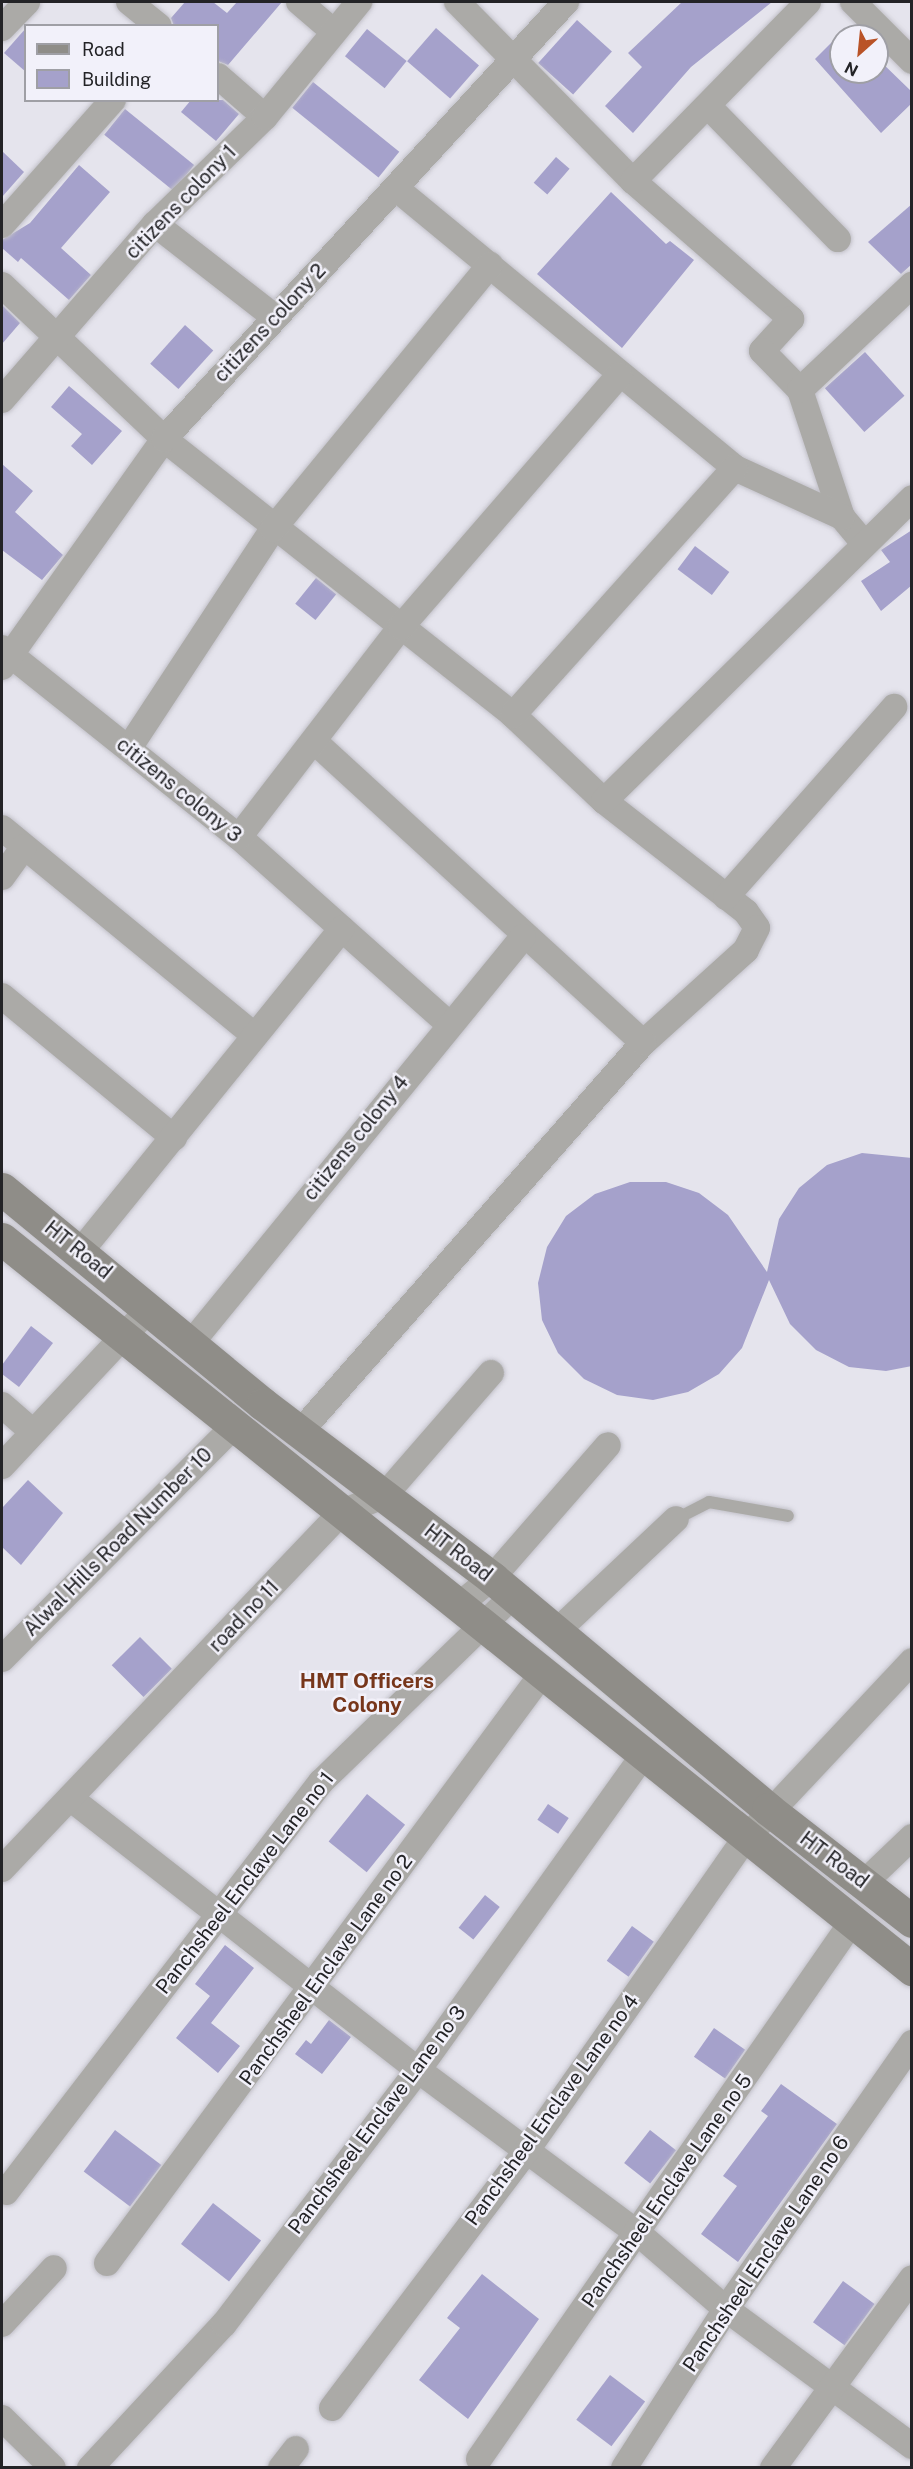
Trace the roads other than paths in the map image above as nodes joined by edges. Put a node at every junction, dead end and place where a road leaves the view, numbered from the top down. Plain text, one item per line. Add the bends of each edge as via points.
1 (27, 2) edge
2 (129, 2) edge
3 (299, 2) edge
4 (359, 2) edge
5 (457, 2) edge
6 (566, 2) edge
7 (808, 2) edge
8 (853, 2) edge
9 (156, 24) edge
10 (2, 28) edge
11 (334, 32) junction
12 (511, 57) junction
13 (912, 61) edge
14 (219, 77) edge
15 (111, 102) edge
16 (708, 106) junction
17 (265, 117) junction
18 (633, 181) junction
19 (399, 189) junction
20 (155, 224) junction
21 (2, 225) edge
22 (838, 239) dead end
23 (490, 265) junction
24 (2, 285) edge
25 (912, 285) edge
26 (273, 316) junction
27 (54, 340) junction
28 (619, 375) junction
29 (800, 390) junction
30 (2, 400) edge
31 (164, 439) junction
32 (735, 468) junction
33 (912, 498) edge
34 (842, 517) junction
35 (273, 529) junction
36 (864, 543) junction
37 (401, 627) junction
38 (5, 658) edge
39 (894, 707) dead end
40 (513, 715) junction
41 (315, 742) junction
42 (129, 748) junction
43 (604, 801) junction
44 (2, 828) edge
45 (238, 837) junction
46 (24, 847) junction
47 (2, 877) edge
48 (726, 897) junction
49 (342, 929) junction
50 (523, 937) junction
51 (2, 996) edge
52 (448, 1023) junction
53 (254, 1035) junction
54 (643, 1043) junction
55 (174, 1138) junction
56 (2, 1189) edge
57 (2, 1239) edge
58 (80, 1252) junction
59 (150, 1308) junction
60 (123, 1336) junction
61 (192, 1342) junction
62 (491, 1373) dead end
63 (2, 1405) edge
64 (234, 1426) junction
65 (33, 1432) junction
66 (300, 1432) junction
67 (608, 1445) dead end
68 (2, 1466) edge
69 (384, 1496) junction
70 (342, 1512) junction
71 (788, 1516) dead end
72 (676, 1519) joint
73 (501, 1588) junction
74 (459, 1605) junction
75 (485, 1627) junction
76 (555, 1633) junction
77 (2, 1659) edge
78 (912, 1660) edge
79 (542, 1674) junction
80 (643, 1756) junction
81 (70, 1798) junction
82 (768, 1809) junction
83 (912, 1837) edge
84 (745, 1839) junction
85 (2, 1869) edge
86 (865, 1882) junction
87 (220, 1915) junction
88 (912, 1920) edge
89 (852, 1922) junction
90 (912, 1969) edge
91 (314, 1989) junction
92 (912, 2043) edge
93 (418, 2070) junction
94 (527, 2150) junction
95 (6, 2192) dead end
96 (639, 2234) junction
97 (107, 2264) dead end
98 (54, 2268) dead end
99 (912, 2278) edge
100 (726, 2309) junction
101 (2, 2324) edge
102 (830, 2387) junction
103 (332, 2408) dead end
104 (2, 2418) edge
105 (912, 2446) edge
106 (479, 2459) dead end
107 (53, 2468) edge
108 (90, 2468) edge
109 (624, 2468) edge
110 (773, 2468) edge

1 - 10 street
2 - 9 street
3 - 11 street
4 - 11 street, citizens colony 1
5 - 12 street
6 - 12 street, citizens colony 2
7 - 16 street
8 - 13 street
11 - 17 street, citizens colony 1
12 - 18 street
12 - 19 street, citizens colony 2
14 - 17 street
15 - 21 street
16 - 18 street
16 - 22 street
17 - 20 street, citizens colony 1
18 - 29 street via 791,319 762,351
19 - 23 street
19 - 26 street, citizens colony 2
20 - 26 street
20 - 27 street, citizens colony 1
23 - 28 street
23 - 35 street
24 - 27 street
25 - 29 street
26 - 31 street, citizens colony 2
27 - 30 street, citizens colony 1
27 - 31 street
28 - 32 street
28 - 37 street
29 - 34 street
31 - 35 street
31 - 38 street, citizens colony 2
32 - 34 street
32 - 40 street
33 - 36 street
34 - 36 street
35 - 37 street
35 - 42 street
36 - 43 street
37 - 40 street
37 - 41 street
38 - 42 street, citizens colony 3
39 - 48 street
40 - 43 street
41 - 45 street
41 - 50 street
42 - 45 street, citizens colony 3
43 - 48 street
44 - 46 street
45 - 49 street, citizens colony 3
46 - 47 street
46 - 53 street
48 - 54 street via 758,928 746,950
49 - 52 street, citizens colony 3
49 - 53 street
50 - 52 street, citizens colony 4
50 - 54 street
51 - 55 street
52 - 61 street, citizens colony 4
53 - 55 street
54 - 66 street
55 - 58 street
56 - 58 street, HT Road
57 - 60 street, HT Road
58 - 59 street, HT Road
59 - 60 street
59 - 61 street, HT Road
60 - 64 street, HT Road
60 - 65 street
61 - 66 street, HT Road
62 - 69 street, road no 11
63 - 65 street
64 - 70 street, HT Road
64 - 77 street, Alwal Hills Road Number 10
65 - 68 street
66 - 69 street, HT Road
67 - 73 street
69 - 70 street, road no 11
69 - 73 street, HT Road
70 - 74 street, HT Road
70 - 81 street, road no 11
71 - 72 lane via 709,1502
72 - 76 street
73 - 74 street
73 - 75 street, Panchsheel Enclave Lane no 1
73 - 76 street, HT Road
74 - 75 street, HT Road
75 - 79 street, HT Road
75 - 87 street, Panchsheel Enclave Lane no 1 via 321,1782
76 - 82 street, HT Road
78 - 82 street, Panchsheel Enclave Lane no 4
79 - 80 street, HT Road
79 - 91 street, Panchsheel Enclave Lane no 2
80 - 84 street, HT Road
80 - 93 street, Panchsheel Enclave Lane no 3
81 - 85 street, road no 11
81 - 87 street
82 - 84 street, Panchsheel Enclave Lane no 4
82 - 86 street, HT Road
83 - 86 street
84 - 89 street, HT Road
84 - 94 street, Panchsheel Enclave Lane no 4
86 - 88 street, HT Road
87 - 91 street
87 - 95 street, Panchsheel Enclave Lane no 1
89 - 90 street, HT Road
89 - 96 street, Panchsheel Enclave Lane no 5
91 - 93 street
91 - 97 street, Panchsheel Enclave Lane no 2
92 - 100 street, Panchsheel Enclave Lane no 6
93 - 94 street
93 - 108 street, Panchsheel Enclave Lane no 3 via 224,2324
94 - 96 street
94 - 103 street, Panchsheel Enclave Lane no 4
96 - 100 street
96 - 106 street, Panchsheel Enclave Lane no 5
98 - 101 street
99 - 102 street
100 - 102 street
100 - 109 street, Panchsheel Enclave Lane no 6
102 - 105 street
102 - 110 street
104 - 107 street

